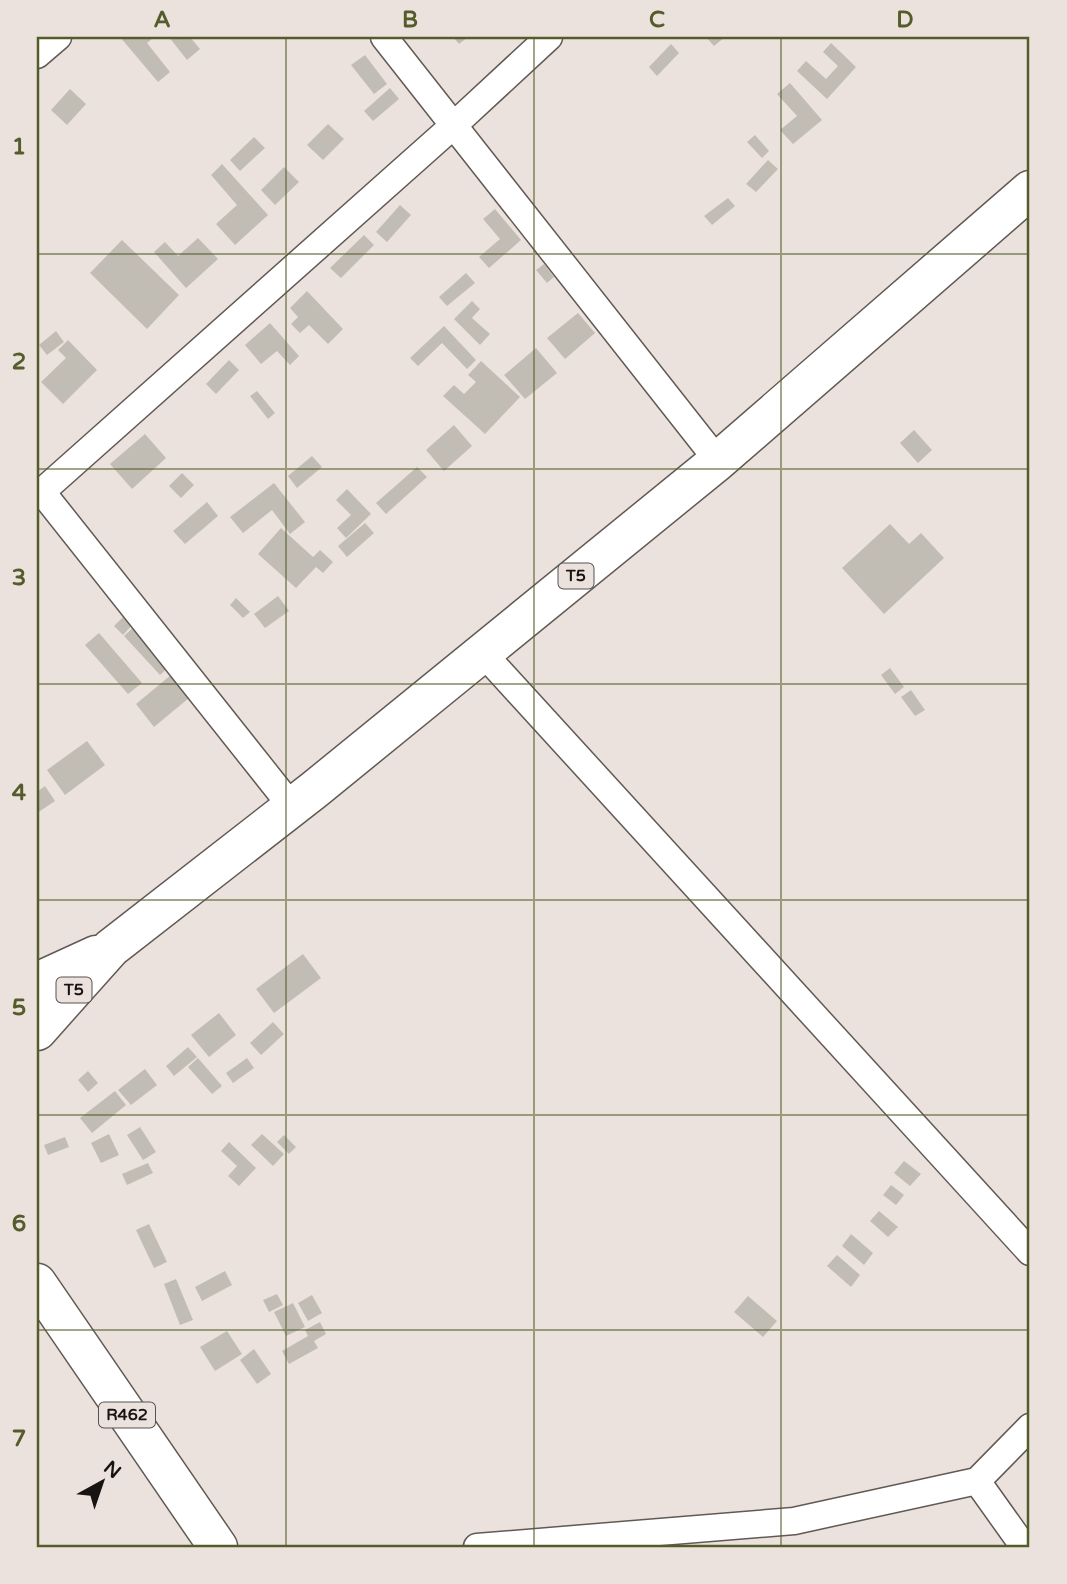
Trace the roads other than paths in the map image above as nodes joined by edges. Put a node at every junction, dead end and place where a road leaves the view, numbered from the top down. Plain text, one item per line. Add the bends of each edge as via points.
1 (58, 37) edge
2 (384, 37) edge
3 (549, 37) edge
4 (37, 55) edge
5 (454, 125) junction
6 (1030, 190) edge
7 (718, 461) junction
8 (42, 483) edge
9 (482, 652) junction
10 (292, 807) junction
11 (111, 948) junction
12 (37, 982) edge
13 (37, 1031) edge
14 (1030, 1252) edge
15 (37, 1283) edge
16 (1030, 1427) edge
17 (976, 1481) junction
18 (218, 1547) edge
19 (477, 1547) edge
20 (1024, 1547) edge

1 - 4 street
2 - 5 street
3 - 5 street
5 - 7 street
5 - 8 street
6 - 7 main road, T5
7 - 9 main road, T5
8 - 10 street
9 - 10 main road, T5
9 - 14 street
10 - 11 main road, T5
11 - 12 main road, T5
11 - 13 main road, T5
15 - 18 main road, R462
16 - 17 street
17 - 19 street via 793,1521
17 - 20 street

